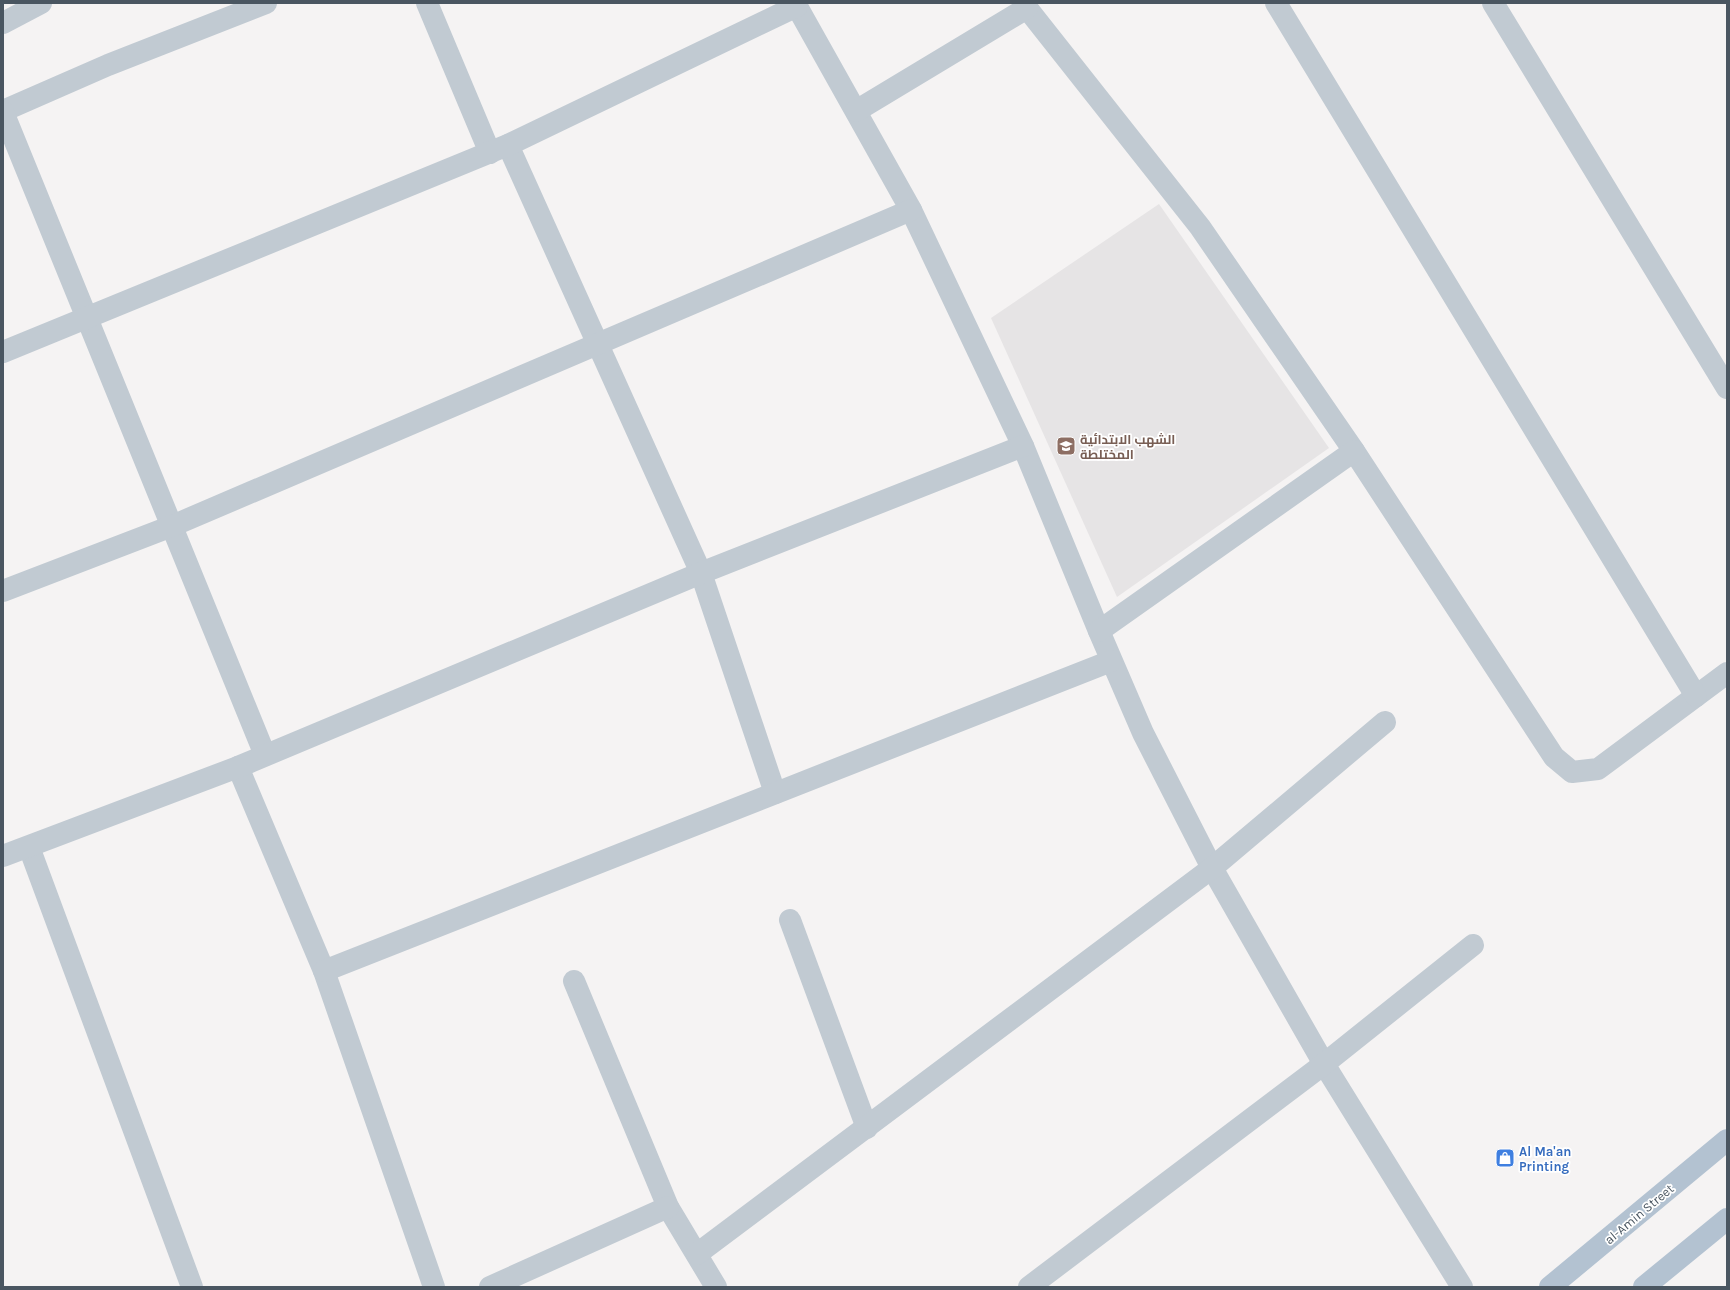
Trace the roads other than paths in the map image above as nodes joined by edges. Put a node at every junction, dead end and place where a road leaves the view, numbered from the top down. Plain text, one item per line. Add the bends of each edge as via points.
1 (41, 3) edge
2 (266, 3) edge
3 (427, 3) edge
4 (1276, 3) edge
5 (1492, 3) edge
6 (796, 5) edge
7 (1025, 5) edge
8 (3, 24) edge
9 (3, 111) edge
10 (856, 111) junction
11 (499, 149) junction
12 (911, 210) junction
13 (87, 318) junction
14 (599, 344) junction
15 (3, 352) edge
16 (1727, 388) edge
17 (1023, 446) junction
18 (1354, 450) junction
19 (172, 526) junction
20 (701, 573) junction
21 (3, 591) edge
22 (1099, 631) junction
23 (1112, 661) junction
24 (1727, 673) edge
25 (1696, 696) junction
26 (1385, 722) dead end
27 (265, 755) junction
28 (238, 768) junction
29 (775, 793) junction
30 (29, 846) junction
31 (3, 856) edge
32 (1212, 868) junction
33 (790, 920) dead end
34 (1473, 945) dead end
35 (324, 971) junction
36 (574, 981) dead end
37 (1324, 1064) junction
38 (867, 1128) junction
39 (1727, 1140) edge
40 (668, 1207) junction
41 (1727, 1219) edge
42 (697, 1254) junction
43 (192, 1287) edge
44 (434, 1287) edge
45 (490, 1287) edge
46 (716, 1287) edge
47 (1029, 1287) edge
48 (1462, 1287) edge
49 (1550, 1287) edge
50 (1644, 1287) edge

1 - 8 street
2 - 9 street via 108,65
3 - 11 street
4 - 25 street
5 - 16 street
6 - 10 street
6 - 11 street
7 - 10 street
7 - 18 street via 1200,227
9 - 13 street
10 - 12 street
11 - 13 street
11 - 14 street
12 - 14 street
12 - 17 street
13 - 15 street
13 - 19 street
14 - 19 street
14 - 20 street
17 - 20 street
17 - 22 street
18 - 22 street
18 - 25 street via 1554,757 1572,772 1598,770
19 - 21 street
19 - 27 street
20 - 27 street
20 - 29 street
22 - 23 street
23 - 29 street
23 - 32 street via 1143,733
24 - 25 street
26 - 32 street
27 - 28 street
28 - 30 street
28 - 35 street
29 - 35 street
30 - 31 street
30 - 43 street
32 - 37 street
32 - 38 street
33 - 38 street
34 - 37 street
35 - 44 street
36 - 40 street
37 - 47 street
37 - 48 street
38 - 42 street
39 - 49 main road, al-Amin Street
40 - 42 street
40 - 45 street
41 - 50 main road
42 - 46 street

